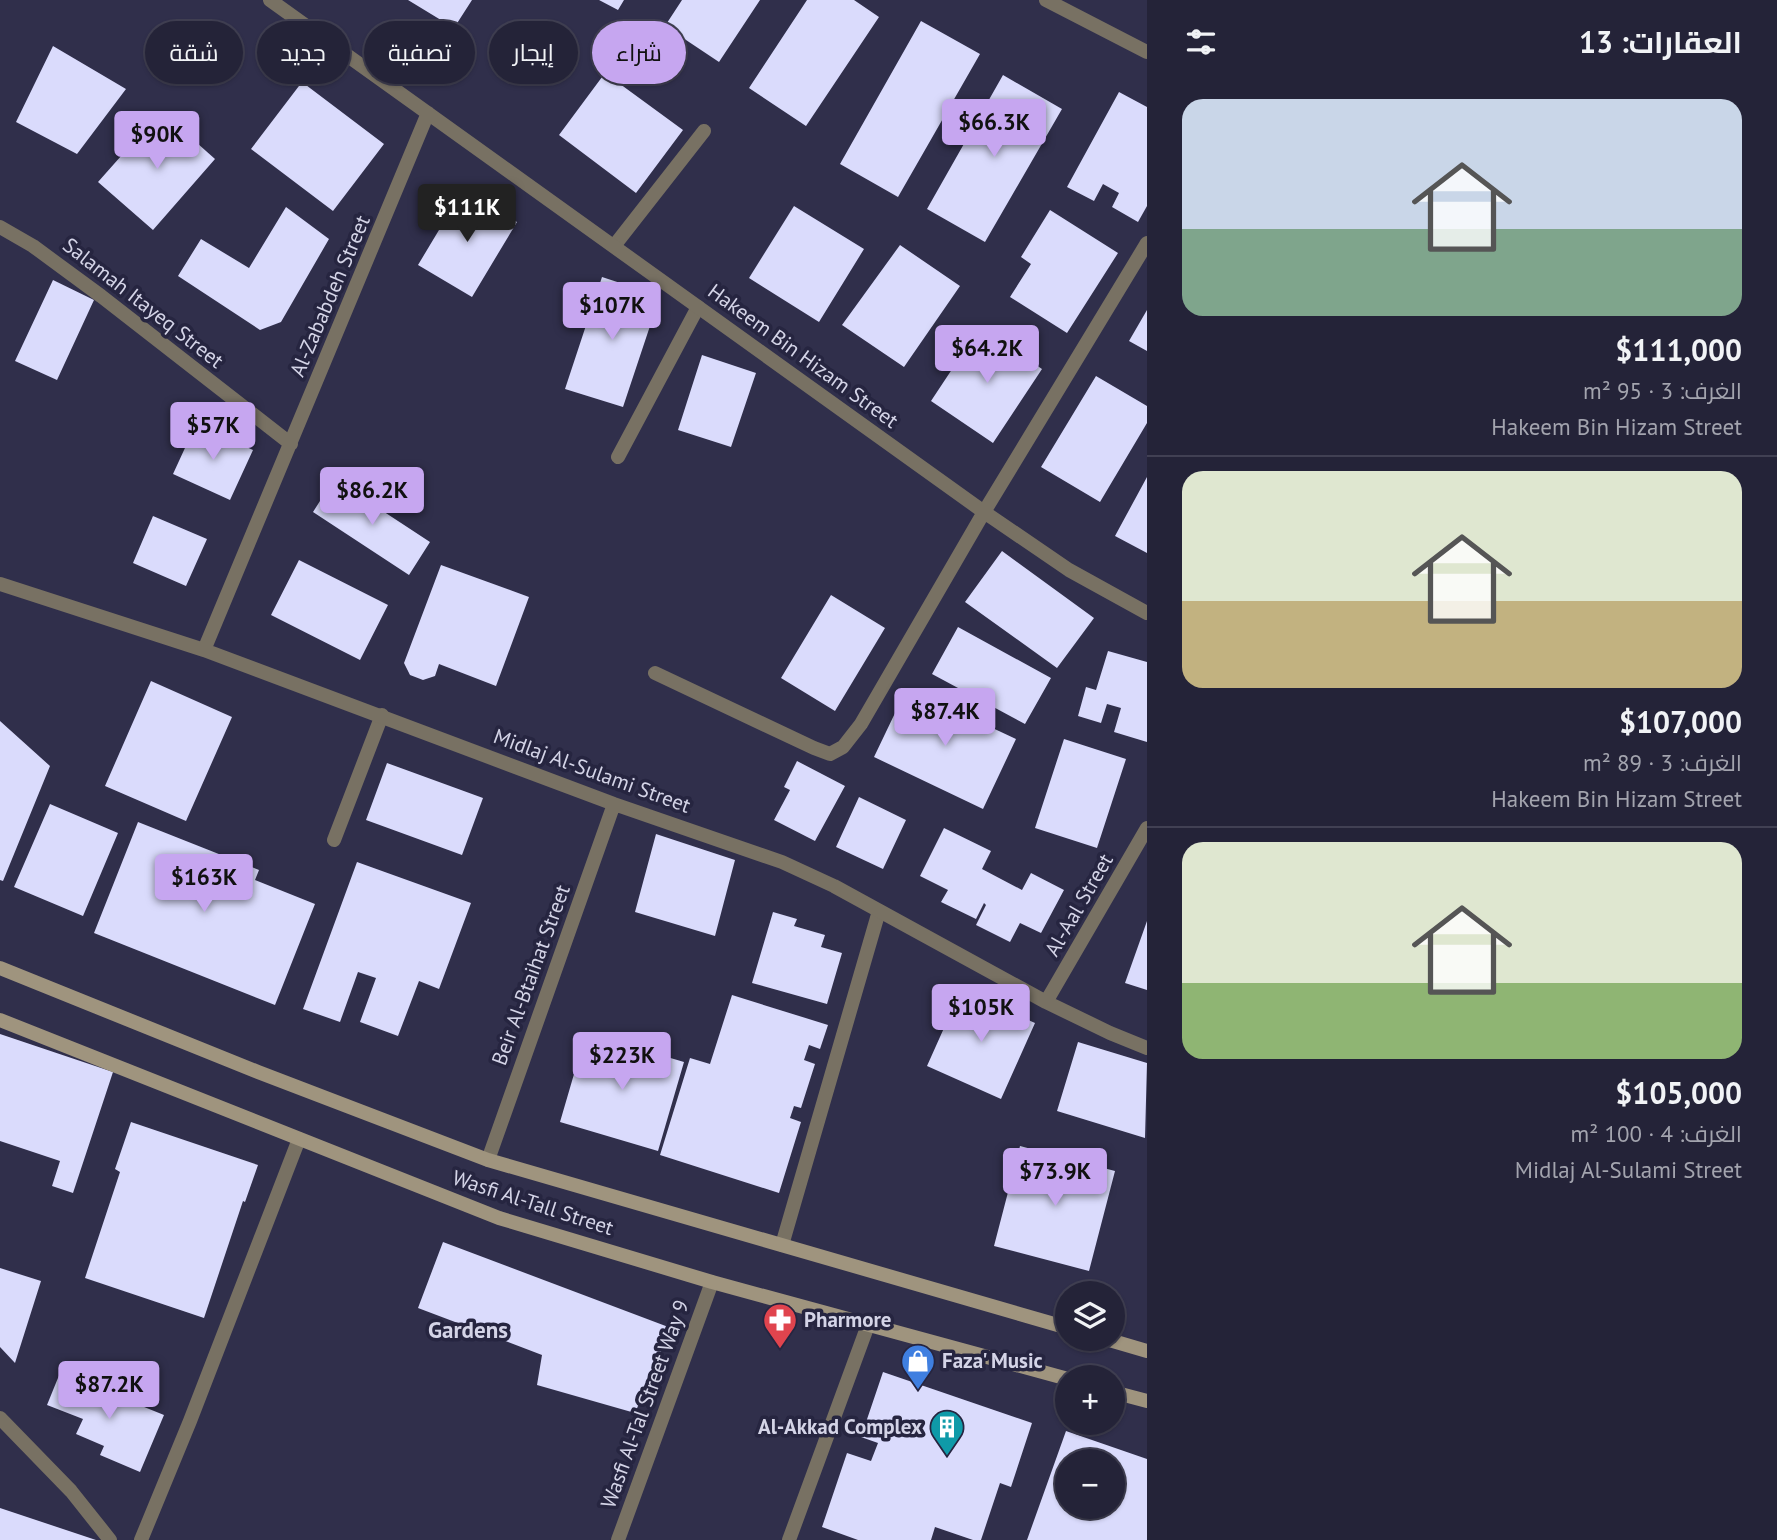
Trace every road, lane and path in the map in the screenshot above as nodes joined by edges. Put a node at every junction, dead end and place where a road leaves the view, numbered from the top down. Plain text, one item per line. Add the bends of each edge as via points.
1 (270, 0) edge
2 (1046, 0) edge
3 (1147, 52) edge
4 (428, 113) junction
5 (704, 131) dead end
6 (0, 227) edge
7 (1147, 243) edge
8 (614, 246) junction
9 (698, 307) junction
10 (291, 444) junction
11 (618, 457) dead end
12 (984, 512) junction
13 (0, 584) edge
14 (1147, 612) edge
15 (204, 650) junction
16 (655, 673) dead end
17 (383, 715) junction
18 (614, 804) junction
19 (1147, 828) edge
20 (334, 840) dead end
21 (879, 911) junction
22 (0, 968) edge
23 (1046, 1002) junction
24 (0, 1020) edge
25 (1147, 1048) edge
26 (299, 1139) junction
27 (488, 1160) junction
28 (782, 1245) junction
29 (712, 1282) junction
30 (1055, 1324) edge
31 (868, 1325) junction
32 (1125, 1345) edge
33 (1147, 1351) edge
34 (1055, 1375) edge
35 (1125, 1395) edge
36 (1147, 1401) edge
37 (0, 1418) edge
38 (110, 1540) edge
39 (141, 1540) edge
40 (618, 1540) edge
41 (789, 1540) edge

1 - 4 street, Hakeem Bin Hizam Street
2 - 3 street
4 - 8 street, Hakeem Bin Hizam Street
4 - 10 street, Al-Zababdeh Street
5 - 8 street
6 - 10 street, Salamah Itayeq Street via 101,296
7 - 12 street
8 - 9 street, Hakeem Bin Hizam Street
9 - 11 street
9 - 12 street, Hakeem Bin Hizam Street
10 - 15 street, Al-Zababdeh Street
12 - 14 street, Hakeem Bin Hizam Street via 1069,570
12 - 16 street via 861,724 843,747 830,754
13 - 15 street, Midlaj Al-Sulami Street
15 - 17 street, Midlaj Al-Sulami Street
17 - 18 street, Midlaj Al-Sulami Street
17 - 20 street
18 - 21 street, Midlaj Al-Sulami Street via 782,862
18 - 27 street, Beir Al-Btaihat Street
19 - 23 street, Al-Aal Street
21 - 23 street, Midlaj Al-Sulami Street
21 - 28 street
22 - 27 main road, Wasfi Al-Tall Street
23 - 25 street, Midlaj Al-Sulami Street
24 - 26 main road, Wasfi Al-Tall Street
26 - 29 main road, Wasfi Al-Tall Street via 499,1218
26 - 39 street
27 - 28 main road, Wasfi Al-Tall Street
28 - 30 main road, Wasfi Al-Tall Street
29 - 31 main road, Wasfi Al-Tall Street
29 - 40 street, Wasfi Al-Tal Street Way 9
31 - 34 main road, Wasfi Al-Tall Street
31 - 41 street
32 - 33 main road
35 - 36 main road
37 - 38 street via 71,1491

